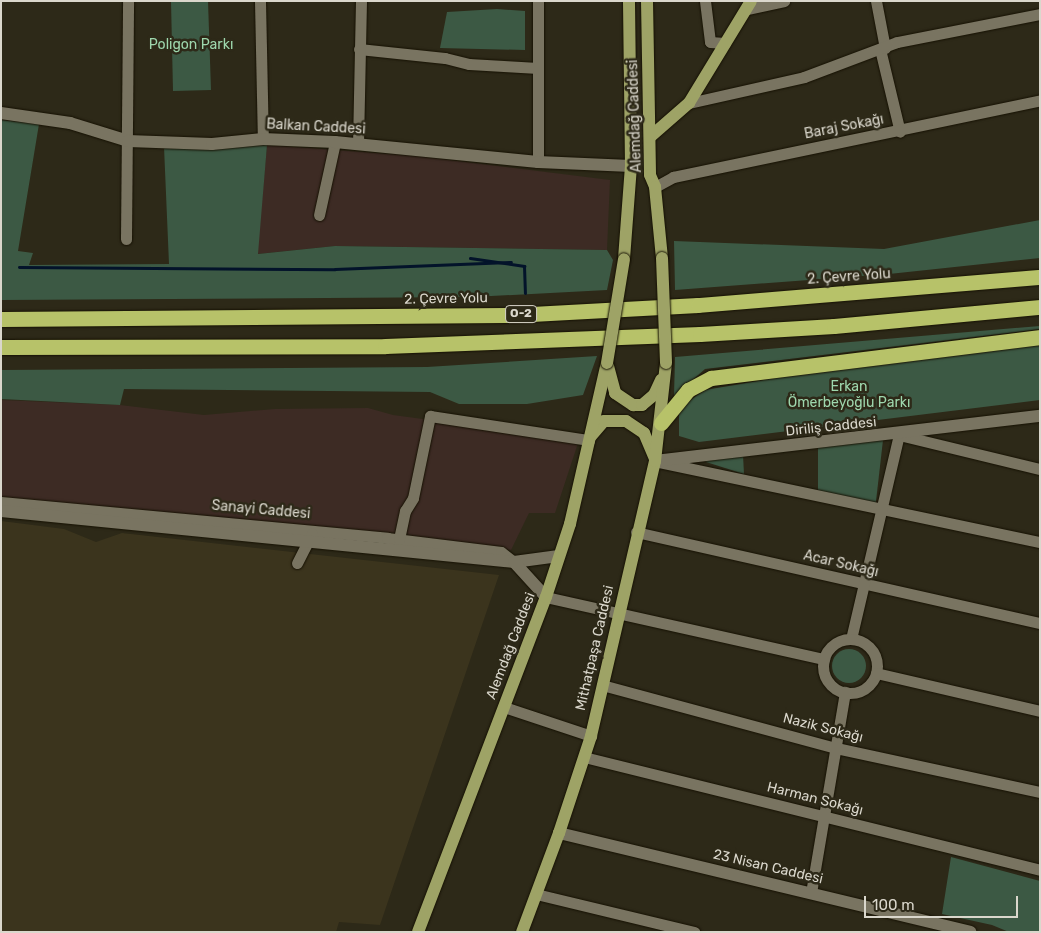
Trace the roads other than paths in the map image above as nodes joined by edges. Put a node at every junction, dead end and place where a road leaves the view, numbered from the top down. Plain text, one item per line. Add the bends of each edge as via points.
1 (128, 1) edge
2 (260, 1) edge
3 (361, 1) edge
4 (538, 1) edge
5 (629, 1) edge
6 (647, 1) edge
7 (705, 1) edge
8 (784, 1) edge
9 (876, 1) edge
10 (749, 5) edge
11 (1040, 14) edge
12 (726, 43) junction
13 (882, 49) junction
14 (360, 50) junction
15 (538, 68) junction
16 (1040, 100) edge
17 (689, 103) junction
18 (1, 113) edge
19 (900, 132) junction
20 (650, 137) junction
21 (263, 139) junction
22 (128, 141) junction
23 (335, 142) junction
24 (358, 144) junction
25 (538, 162) junction
26 (631, 166) junction
27 (655, 187) junction
28 (319, 215) dead end
29 (126, 239) dead end
30 (1040, 277) edge
31 (1040, 307) edge
32 (1, 319) edge
33 (1040, 337) edge
34 (1, 347) edge
35 (607, 363) junction
36 (666, 363) junction
37 (1040, 416) edge
38 (661, 424) junction
39 (899, 435) junction
40 (589, 440) junction
41 (655, 461) junction
42 (1040, 469) edge
43 (1, 502) edge
44 (1, 511) edge
45 (879, 511) junction
46 (636, 532) junction
47 (311, 536) junction
48 (399, 539) junction
49 (1040, 542) edge
50 (559, 556) junction
51 (514, 562) junction
52 (298, 563) dead end
53 (863, 584) junction
54 (546, 597) junction
55 (618, 615) junction
56 (1040, 623) edge
57 (851, 639) junction
58 (824, 659) junction
59 (876, 673) junction
60 (602, 685) junction
61 (845, 692) junction
62 (504, 707) junction
63 (1040, 711) edge
64 (591, 736) junction
65 (836, 748) junction
66 (584, 757) junction
67 (1040, 792) edge
68 (823, 816) junction
69 (560, 833) junction
70 (1040, 870) edge
71 (812, 893) junction
72 (536, 894) junction
73 (924, 926) edge
74 (418, 932) edge
75 (522, 932) edge
76 (694, 932) edge
77 (970, 932) edge

1 - 22 street
2 - 21 street
3 - 14 street
4 - 15 street
5 - 26 main road, Alemdağ Caddesi
6 - 20 main road, Alemdağ Caddesi
7 - 12 street via 710,42
8 - 10 street
9 - 13 street
10 - 12 main road
11 - 13 street via 897,42
12 - 17 main road
13 - 17 street via 804,77
13 - 19 street
14 - 15 street via 445,58 469,64
14 - 24 street
15 - 25 street
16 - 19 street, Baraj Sokağı
17 - 20 main road
18 - 22 street, Balkan Caddesi via 70,123
19 - 27 street, Baraj Sokağı via 672,177
20 - 27 main road, Alemdağ Caddesi via 650,175
21 - 22 street, Balkan Caddesi via 212,144
21 - 23 street, Balkan Caddesi
22 - 29 street
23 - 24 street, Balkan Caddesi
23 - 28 street
24 - 25 street, Balkan Caddesi
25 - 26 street, Balkan Caddesi
26 - 35 main road, Alemdağ Caddesi, bridge via 624,259
27 - 36 main road, Alemdağ Caddesi, bridge via 662,258
30 - 32 highway, 2. Çevre Yolu / O-2 via 698,306 513,315
31 - 34 highway, O-2 via 834,326 700,334 385,346
33 - 38 highway via 711,378 688,390
35 - 36 main road via 614,393 633,406 642,405 654,395
35 - 40 main road, Alemdağ Caddesi
36 - 38 main road, Mithatpaşa Caddesi
37 - 39 street, Diriliş Caddesi
38 - 41 main road, Mithatpaşa Caddesi
39 - 41 street, Diriliş Caddesi
39 - 42 street
39 - 45 street
40 - 41 main road via 595,428 604,421 626,421 644,433
40 - 48 street via 430,416 413,498 404,510
40 - 50 main road, Alemdağ Caddesi
41 - 45 street
41 - 46 main road, Mithatpaşa Caddesi
43 - 47 street, Sanayi Caddesi
44 - 47 street, Sanayi Caddesi
45 - 49 street
45 - 53 street
46 - 53 street, Acar Sokağı
46 - 55 main road, Mithatpaşa Caddesi
47 - 48 street, Sanayi Caddesi
47 - 51 street, Sanayi Caddesi
47 - 52 street
48 - 51 street, Sanayi Caddesi via 501,552
50 - 51 street, Sanayi Caddesi
50 - 54 main road, Alemdağ Caddesi
51 - 54 street, Sanayi Caddesi
53 - 56 street, Acar Sokağı
53 - 57 street
54 - 55 street
54 - 62 main road, Alemdağ Caddesi
55 - 58 street
55 - 60 main road, Mithatpaşa Caddesi
57 - 58 street via 834,644
57 - 59 street via 871,648 877,663
58 - 61 street via 826,677 831,685
59 - 61 street via 864,689
59 - 63 street
60 - 64 main road, Mithatpaşa Caddesi
60 - 65 street, Nazik Sokağı
61 - 65 street
62 - 64 street
62 - 74 main road, Alemdağ Caddesi
64 - 66 main road, Mithatpaşa Caddesi
65 - 67 street, Nazik Sokağı
65 - 68 street
66 - 68 street, Harman Sokağı
66 - 69 main road, Mithatpaşa Caddesi
68 - 70 street, Harman Sokağı
68 - 71 street
69 - 71 street, 23 Nisan Caddesi
69 - 72 main road, Mithatpaşa Caddesi
71 - 73 street, 23 Nisan Caddesi
72 - 75 main road, Mithatpaşa Caddesi
72 - 76 street
73 - 77 street, 23 Nisan Caddesi

